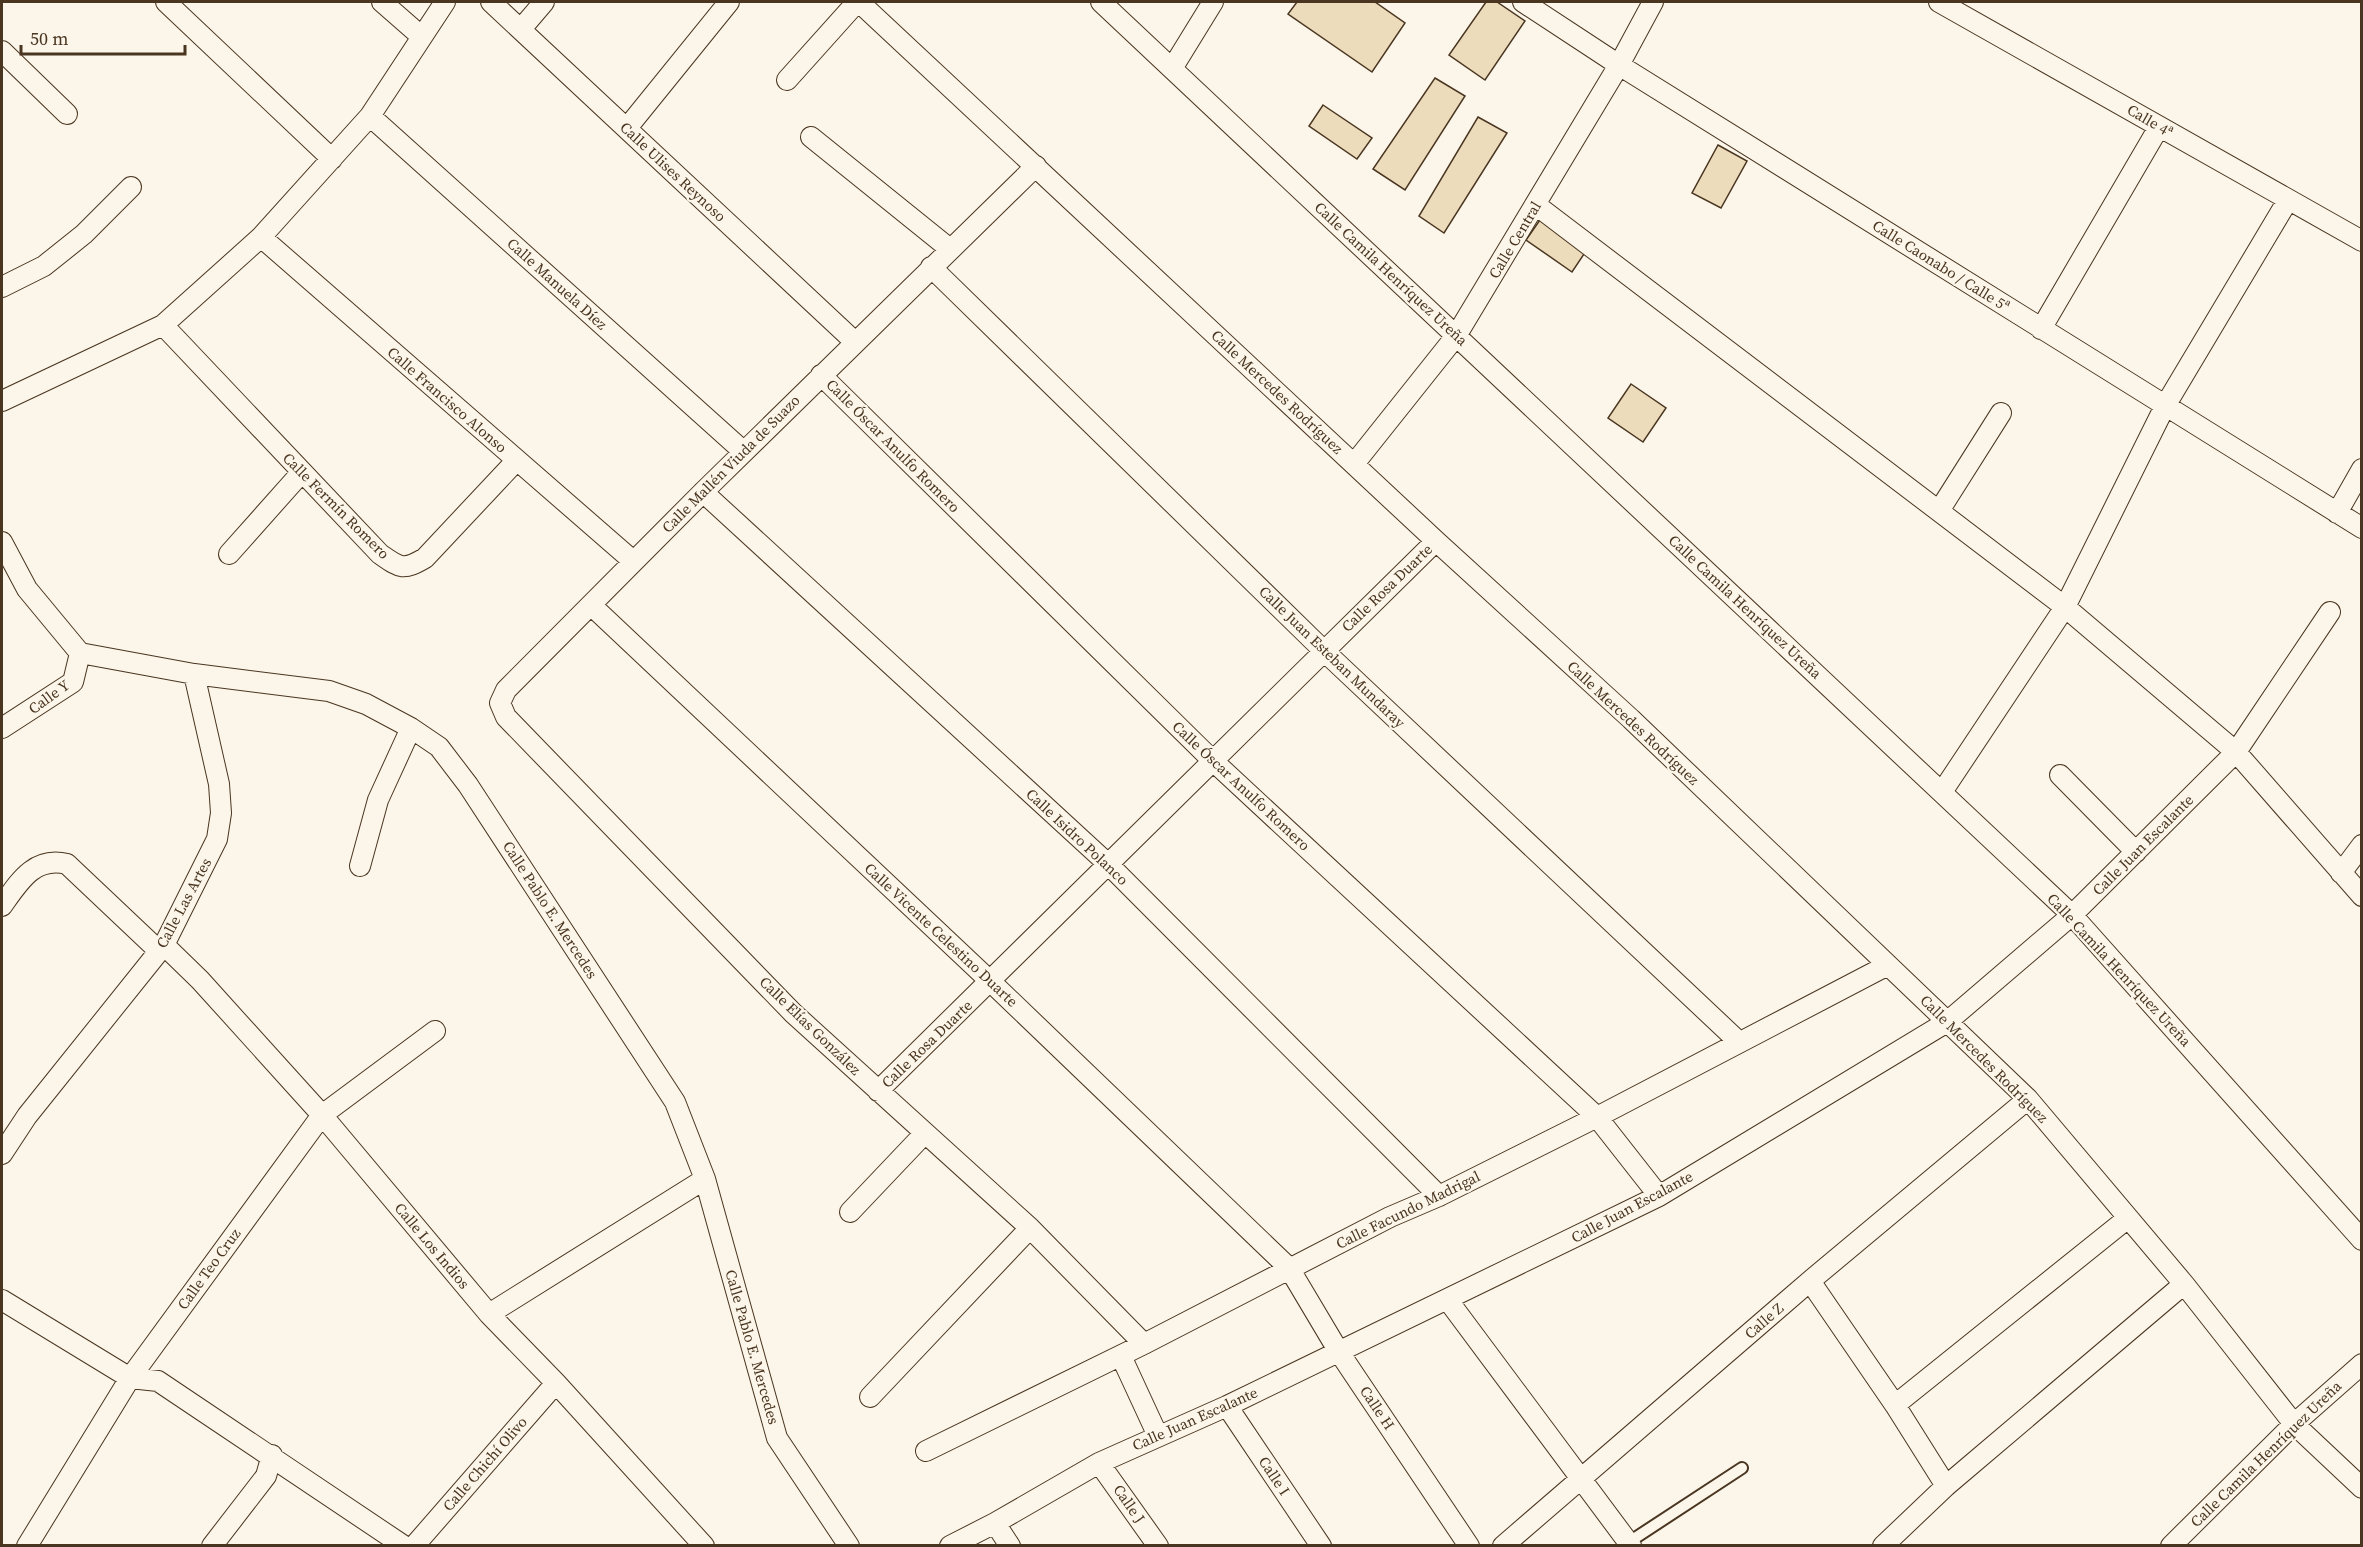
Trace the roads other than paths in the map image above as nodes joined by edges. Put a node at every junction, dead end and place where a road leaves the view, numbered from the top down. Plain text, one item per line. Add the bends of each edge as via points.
1 (166, 2) edge
2 (382, 2) edge
3 (445, 2) edge
4 (491, 2) edge
5 (544, 2) edge
6 (729, 2) edge
7 (858, 2) edge
8 (1101, 2) edge
9 (1213, 2) edge
10 (1523, 2) edge
11 (1653, 2) edge
12 (1939, 2) edge
13 (521, 29) junction
14 (423, 37) junction
15 (2, 51) edge
16 (1619, 65) junction
17 (1173, 67) junction
18 (787, 80) dead end
19 (67, 114) dead end
20 (370, 116) junction
21 (2159, 127) junction
22 (627, 128) junction
23 (811, 137) dead end
24 (332, 159) junction
25 (1036, 166) junction
26 (131, 187) dead end
27 (2288, 200) junction
28 (1536, 205) junction
29 (261, 237) junction
30 (2361, 241) edge
31 (950, 249) junction
32 (931, 267) junction
33 (2, 287) edge
34 (163, 326) junction
35 (2041, 328) junction
36 (1456, 336) junction
37 (855, 342) junction
38 (821, 375) junction
39 (2, 401) edge
40 (2165, 406) junction
41 (2001, 413) dead end
42 (744, 452) junction
43 (516, 461) junction
44 (1354, 464) junction
45 (2361, 469) edge
46 (302, 472) junction
47 (703, 492) junction
48 (1939, 511) junction
49 (2337, 513) junction
50 (2361, 528) edge
51 (1436, 541) junction
52 (2, 542) edge
53 (229, 554) dead end
54 (633, 561) junction
55 (591, 605) junction
56 (2066, 607) junction
57 (2331, 612) dead end
58 (1323, 650) junction
59 (80, 653) junction
60 (194, 675) junction
61 (506, 690) joint
62 (2, 728) edge
63 (411, 728) junction
64 (2236, 752) junction
65 (1212, 760) junction
66 (2060, 775) dead end
67 (1942, 792) junction
68 (2361, 845) edge
69 (2136, 852) junction
70 (1108, 864) junction
71 (360, 866) dead end
72 (2341, 873) junction
73 (2361, 896) edge
74 (2, 906) edge
75 (2073, 915) junction
76 (161, 948) junction
77 (1888, 965) junction
78 (990, 981) junction
79 (1947, 1022) junction
80 (435, 1031) dead end
81 (1739, 1042) junction
82 (878, 1091) junction
83 (2028, 1099) junction
84 (322, 1115) junction
85 (1597, 1117) junction
86 (925, 1133) junction
87 (2, 1154) edge
88 (705, 1179) junction
89 (1439, 1196) junction
90 (1659, 1196) junction
91 (850, 1212) dead end
92 (2128, 1218) junction
93 (1030, 1228) junction
94 (2361, 1240) edge
95 (1289, 1268) junction
96 (1810, 1281) junction
97 (2184, 1284) junction
98 (1447, 1299) junction
99 (2, 1300) edge
100 (489, 1314) junction
101 (1144, 1344) junction
102 (1339, 1352) junction
103 (1121, 1356) junction
104 (2361, 1364) edge
105 (130, 1378) junction
106 (556, 1383) junction
107 (870, 1397) dead end
108 (1895, 1405) junction
109 (1227, 1406) junction
110 (2294, 1424) junction
111 (1158, 1436) junction
112 (926, 1451) dead end
113 (272, 1455) junction
114 (1099, 1463) junction
115 (1742, 1468) dead end
116 (1581, 1479) junction
117 (1946, 1486) junction
118 (2361, 1488) edge
119 (995, 1523) junction
120 (1630, 1544) edge
121 (27, 1545) edge
122 (212, 1545) edge
123 (404, 1545) edge
124 (414, 1545) edge
125 (704, 1545) edge
126 (849, 1545) edge
127 (950, 1545) edge
128 (1010, 1545) edge
129 (1158, 1545) edge
130 (1321, 1545) edge
131 (1469, 1545) edge
132 (1503, 1545) edge
133 (1883, 1545) edge
134 (2171, 1545) edge

1 - 24 street
2 - 14 street
3 - 14 street
4 - 13 street, Calle Ulises Reynoso
5 - 13 street
6 - 22 street
7 - 18 street
7 - 25 street, Calle Mercedes Rodríguez
8 - 17 street, Calle Camila Henríquez Ureña
9 - 17 street
10 - 16 street, Calle Caonabo / Calle 5ª
11 - 16 street, Calle Central
12 - 21 street, Calle 4ª
13 - 22 street, Calle Ulises Reynoso
14 - 20 street
15 - 19 street
16 - 28 street, Calle Central
16 - 35 street, Calle Caonabo / Calle 5ª
17 - 36 street, Calle Camila Henríquez Ureña
20 - 24 street
20 - 42 street, Calle Manuela Díez
21 - 27 street, Calle 4ª
21 - 35 street
22 - 37 street, Calle Ulises Reynoso
23 - 31 street
24 - 29 street
25 - 31 street, Calle Mallén Viuda de Suazo
25 - 44 street, Calle Mercedes Rodríguez
26 - 33 street via 84,234 44,266
27 - 30 street, Calle 4ª
27 - 40 street
28 - 36 street, Calle Central
28 - 48 street
29 - 34 street
29 - 43 street, Calle Francisco Alonso
31 - 32 street, Calle Mallén Viuda de Suazo
32 - 37 street, Calle Mallén Viuda de Suazo
32 - 58 street, Calle Juan Esteban Mundaray
34 - 39 street
34 - 46 street, Calle Fermín Romero
35 - 40 street, Calle Caonabo / Calle 5ª
36 - 44 street, Calle Central
36 - 67 street, Calle Camila Henríquez Ureña
37 - 38 street, Calle Mallén Viuda de Suazo
38 - 42 street, Calle Mallén Viuda de Suazo
38 - 65 street, Calle Óscar Anulfo Romero
40 - 49 street, Calle Caonabo / Calle 5ª
40 - 56 street
41 - 48 street
42 - 47 street, Calle Mallén Viuda de Suazo
43 - 46 street, Calle Fermín Romero via 425,558 409,567 398,567 380,554
43 - 54 street, Calle Francisco Alonso
44 - 51 street, Calle Mercedes Rodríguez
45 - 49 street
46 - 53 street
47 - 54 street, Calle Mallén Viuda de Suazo
47 - 70 street, Calle Isidro Polanco
48 - 56 street
49 - 50 street, Calle Caonabo / Calle 5ª
51 - 58 street, Calle Rosa Duarte
51 - 77 street, Calle Mercedes Rodríguez
52 - 59 street via 27,588
54 - 55 street, Calle Mallén Viuda de Suazo
55 - 61 street, Calle Mallén Viuda de Suazo
55 - 78 street, Calle Vicente Celestino Duarte
56 - 64 street
56 - 67 street
57 - 64 street, Calle Juan Escalante
58 - 65 street, Calle Rosa Duarte
58 - 81 street, Calle Juan Esteban Mundaray
59 - 60 street, Calle Pablo E. Mercedes
59 - 62 street, Calle Y via 73,682
60 - 63 street, Calle Pablo E. Mercedes via 329,691 366,704
60 - 76 street, Calle Las Artes via 219,784 221,813 217,839 207,863
61 - 82 street, Calle Elías González via 500,703 506,717 793,1013
63 - 71 street via 378,800
63 - 88 street, Calle Pablo E. Mercedes via 439,747 468,785 675,1102
64 - 69 street, Calle Juan Escalante
64 - 72 street
65 - 70 street, Calle Rosa Duarte
65 - 85 street, Calle Óscar Anulfo Romero
66 - 69 street
67 - 75 street, Calle Camila Henríquez Ureña
68 - 72 street
69 - 75 street, Calle Juan Escalante
70 - 78 street, Calle Rosa Duarte
70 - 89 street, Calle Isidro Polanco
72 - 73 street
74 - 76 street, Calle Los Indios via 18,883 37,866 51,860 67,864
75 - 79 street, Calle Juan Escalante
75 - 94 street, Calle Camila Henríquez Ureña
76 - 84 street, Calle Los Indios via 200,980
76 - 87 street, Calle Las Artes via 27,1116
77 - 79 street, Calle Mercedes Rodríguez
77 - 81 street, Calle Facundo Madrigal
78 - 82 street, Calle Rosa Duarte
78 - 95 street, Calle Vicente Celestino Duarte
79 - 83 street, Calle Mercedes Rodríguez
79 - 90 street, Calle Juan Escalante
80 - 84 street, Calle Teo Cruz
81 - 85 street, Calle Facundo Madrigal
82 - 86 street, Calle Elías González
83 - 92 street, Calle Mercedes Rodríguez
83 - 96 street, Calle Z
84 - 100 street, Calle Los Indios
84 - 105 street, Calle Teo Cruz
85 - 89 street, Calle Facundo Madrigal
85 - 90 street, Calle Óscar Anulfo Romero
86 - 91 street
86 - 93 street, Calle Elías González
88 - 100 street
88 - 126 street, Calle Pablo E. Mercedes via 777,1438
89 - 95 street, Calle Facundo Madrigal
90 - 98 street, Calle Juan Escalante
92 - 97 street, Calle Mercedes Rodríguez
92 - 108 street
93 - 101 street, Calle Elías González
93 - 107 street
95 - 101 street, Calle Facundo Madrigal
95 - 102 street, Calle H
96 - 108 street
96 - 116 street, Calle Z
97 - 110 street, Calle Mercedes Rodríguez
97 - 117 street
98 - 102 street, Calle Juan Escalante
98 - 116 street
99 - 105 street
100 - 106 street, Calle Los Indios
101 - 103 street, Calle Facundo Madrigal
102 - 109 street, Calle Juan Escalante
102 - 131 street, Calle H
103 - 111 street
103 - 112 street, Calle Facundo Madrigal
104 - 110 street, Calle Camila Henríquez Ureña
105 - 113 street via 159,1381
105 - 121 street, Calle Teo Cruz
106 - 124 street, Calle Chichí Olivo
106 - 125 street, Calle Los Indios
108 - 117 street
109 - 111 street, Calle Juan Escalante
109 - 130 street, Calle I
110 - 118 street, Calle Mercedes Rodríguez
110 - 134 street, Calle Camila Henríquez Ureña
111 - 114 street, Calle Juan Escalante
113 - 122 street via 266,1476
113 - 123 street
114 - 119 street, Calle Juan Escalante
114 - 129 street, Calle J
115 - 120 lane
116 - 120 street
116 - 132 street, Calle Z
117 - 133 street
119 - 127 street, Calle Juan Escalante
119 - 128 street

